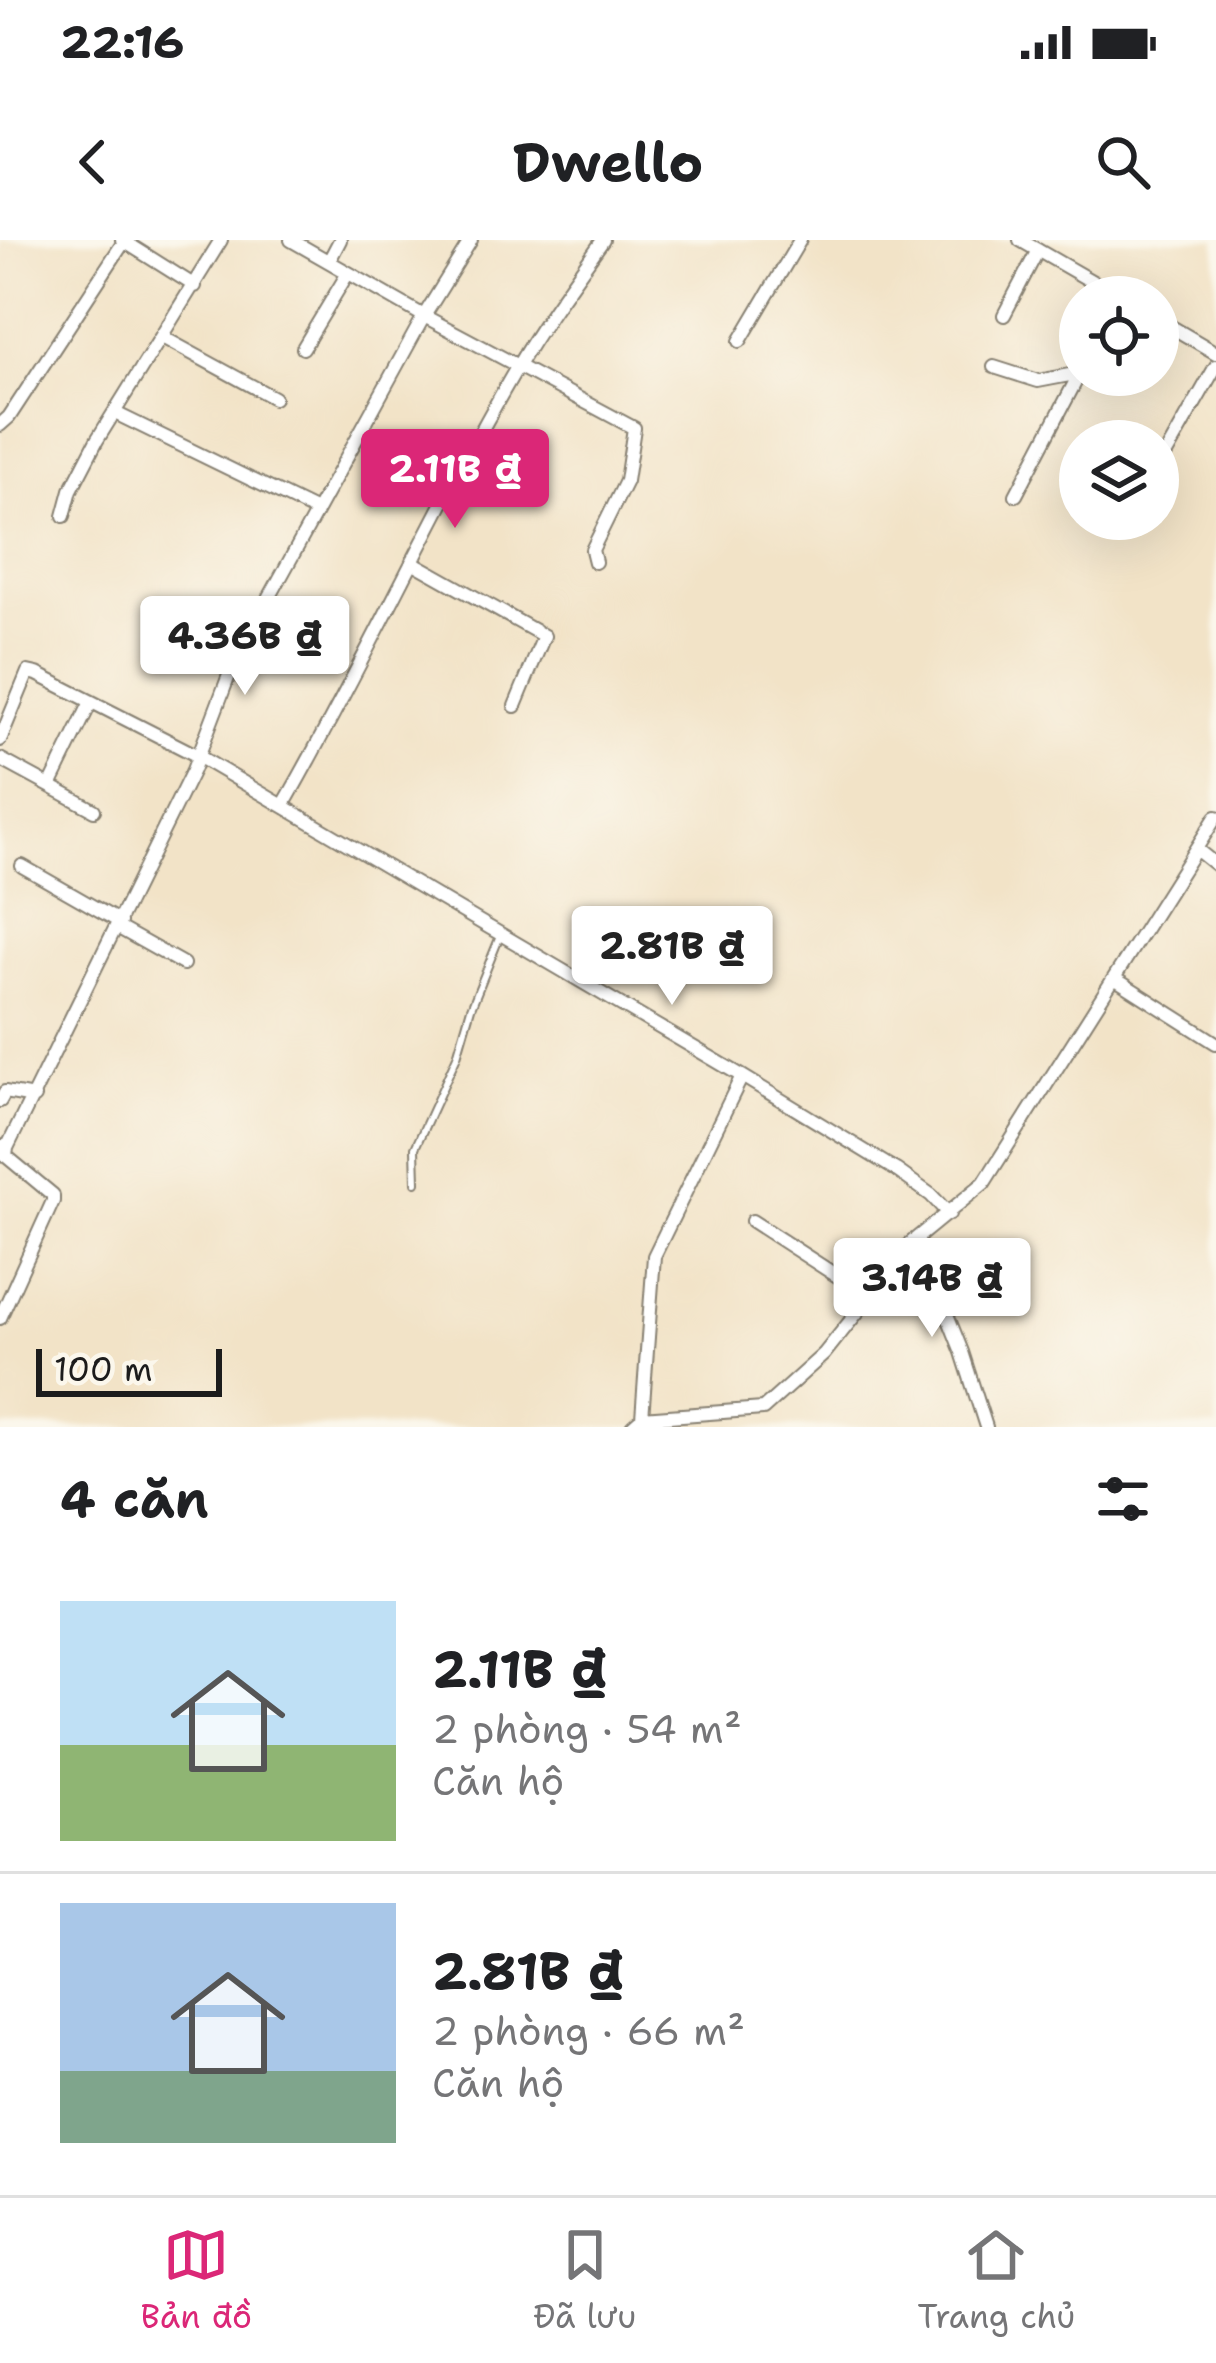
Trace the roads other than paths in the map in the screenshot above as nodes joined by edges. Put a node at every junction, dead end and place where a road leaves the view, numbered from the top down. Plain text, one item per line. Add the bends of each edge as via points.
1 (221, 240) edge
2 (291, 240) edge
3 (340, 240) edge
4 (471, 240) edge
5 (603, 240) edge
6 (800, 240) edge
7 (1020, 240) edge
8 (124, 241) edge
9 (1038, 250) junction
10 (329, 261) junction
11 (348, 273) junction
12 (1083, 276) edge
13 (195, 286) junction
14 (1004, 315) dead end
15 (424, 316) junction
16 (1179, 331) edge
17 (162, 337) junction
18 (740, 340) dead end
19 (303, 349) dead end
20 (1216, 353) edge
21 (518, 364) junction
22 (1216, 366) edge
23 (994, 367) dead end
24 (1059, 377) edge
25 (1068, 396) edge
26 (274, 398) dead end
27 (115, 413) junction
28 (2, 426) edge
29 (1179, 432) edge
30 (1016, 495) dead end
31 (316, 511) junction
32 (64, 516) dead end
33 (412, 562) junction
34 (595, 562) dead end
35 (91, 702) junction
36 (515, 706) dead end
37 (0, 740) edge
38 (199, 756) junction
39 (0, 759) edge
40 (50, 786) junction
41 (283, 806) junction
42 (94, 810) dead end
43 (1216, 817) edge
44 (1196, 849) junction
45 (1216, 865) edge
46 (22, 866) dead end
47 (119, 925) junction
48 (500, 936) junction
49 (183, 964) dead end
50 (1114, 978) junction
51 (1216, 1042) edge
52 (742, 1076) junction
53 (34, 1097) junction
54 (0, 1101) edge
55 (4, 1146) edge
56 (416, 1182) dead end
57 (949, 1214) junction
58 (752, 1221) dead end
59 (917, 1239) junction
60 (868, 1296) junction
61 (0, 1318) edge
62 (637, 1422) edge
63 (986, 1427) edge

1 - 13 street
2 - 10 street
3 - 10 street
4 - 15 street
5 - 21 street
6 - 18 street
7 - 9 street
8 - 13 street
8 - 28 street
9 - 12 street
9 - 14 street
10 - 11 street
11 - 15 street
11 - 19 street
13 - 17 street
15 - 21 street
15 - 31 street
16 - 20 street
17 - 26 street
17 - 27 street
21 - 33 street
21 - 34 street via 634,428 626,481 592,550
22 - 29 street
23 - 24 street via 1038,381
25 - 30 street
27 - 31 street
27 - 32 street via 80,469
31 - 38 street via 234,662
33 - 36 street via 544,636
33 - 41 street
35 - 37 street via 28,672
35 - 38 street
35 - 40 street
38 - 41 street
38 - 47 street
39 - 40 street
40 - 42 street
41 - 48 street
43 - 44 street
44 - 45 street
44 - 50 street
46 - 47 street
47 - 49 street
47 - 53 street
48 - 52 street
48 - 56 lane via 415,1148
50 - 51 street
50 - 57 street via 984,1183
52 - 57 street via 896,1170
52 - 62 street via 654,1256
53 - 54 street via 5,1092
53 - 55 street
55 - 61 street via 53,1201
57 - 59 street
58 - 60 street
59 - 60 street via 890,1260
59 - 63 street
60 - 62 street via 824,1354 769,1406

